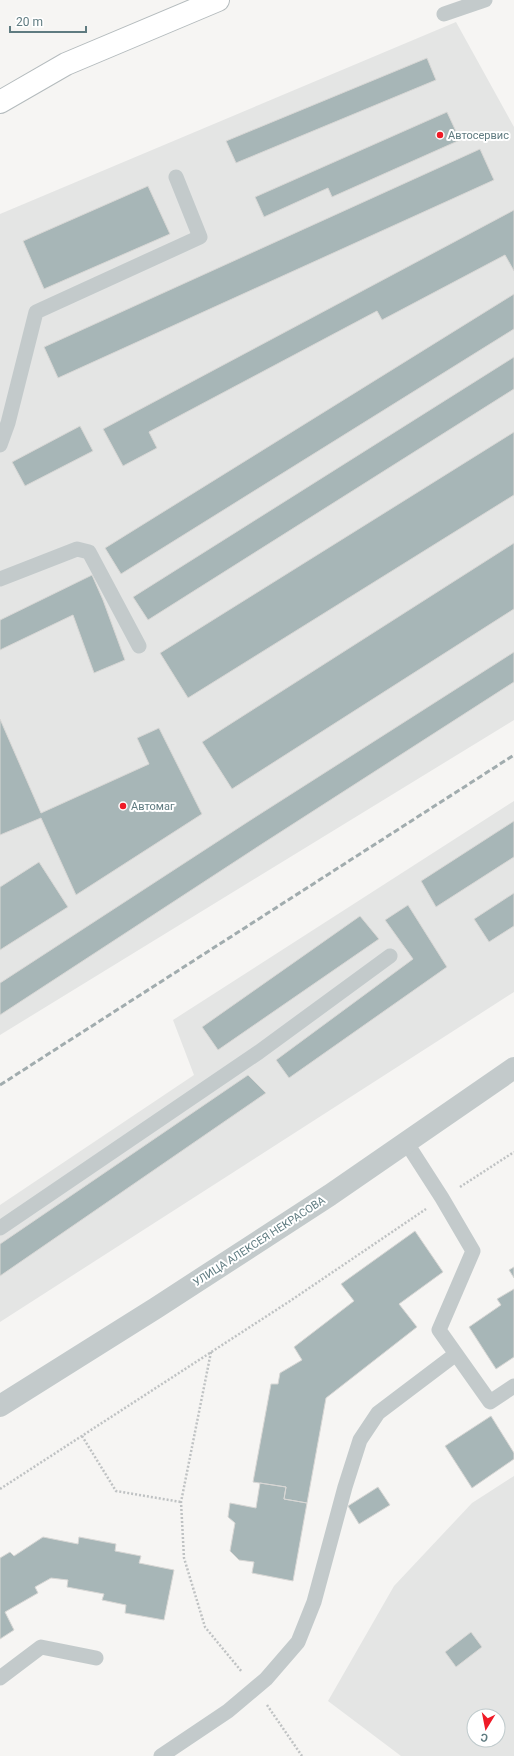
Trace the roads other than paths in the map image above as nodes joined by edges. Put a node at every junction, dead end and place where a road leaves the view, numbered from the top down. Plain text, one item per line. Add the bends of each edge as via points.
1 (218, 0) edge
2 (485, 0) edge
3 (444, 14) dead end
4 (0, 102) edge
5 (176, 177) dead end
6 (0, 445) edge
7 (0, 579) edge
8 (139, 646) dead end
9 (390, 956) dead end
10 (514, 1068) edge
11 (406, 1142) junction
12 (0, 1228) edge
13 (456, 1354) junction
14 (514, 1386) edge
15 (0, 1406) edge
16 (96, 1658) dead end
17 (0, 1678) edge
18 (161, 1756) edge

1 - 4 main road via 66,64
2 - 3 lane
5 - 6 lane via 200,237 36,312
7 - 8 lane via 78,549 88,552
9 - 12 lane via 259,1052
10 - 11 street, УЛИЦА АЛЕКСЕЯ НЕКРАСОВА
11 - 13 lane via 473,1251 439,1330
11 - 15 street, УЛИЦА АЛЕКСЕЯ НЕКРАСОВА via 330,1195
13 - 14 lane via 490,1402
13 - 18 lane via 378,1413 360,1440 314,1602 298,1642 266,1679 228,1711
16 - 17 lane via 41,1647

